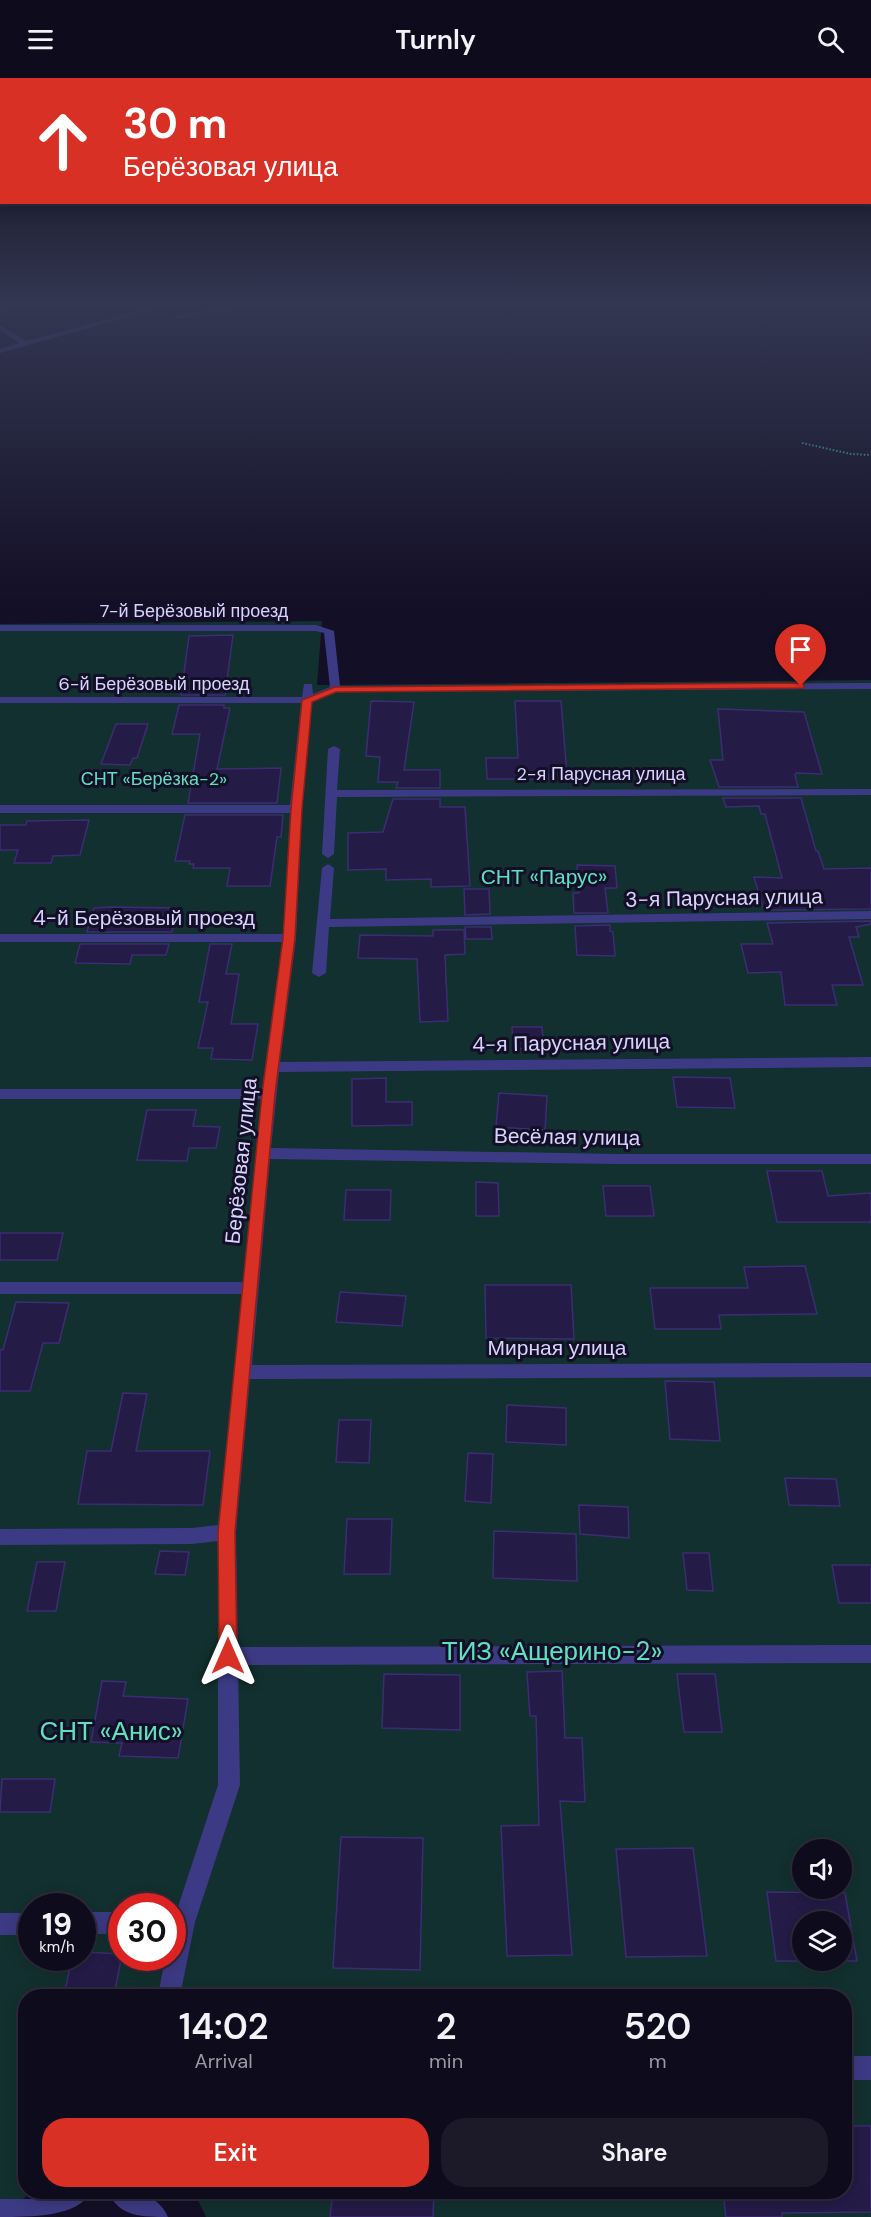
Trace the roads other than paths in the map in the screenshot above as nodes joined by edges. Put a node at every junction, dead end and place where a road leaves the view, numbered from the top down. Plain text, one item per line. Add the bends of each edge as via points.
1 (0, 628) edge
2 (871, 686) edge
3 (335, 690) junction
4 (308, 693) junction
5 (0, 700) edge
6 (334, 749) dead end
7 (871, 792) edge
8 (332, 794) junction
9 (0, 809) edge
10 (296, 809) junction
11 (328, 854) dead end
12 (328, 868) dead end
13 (871, 915) edge
14 (325, 923) junction
15 (0, 938) edge
16 (289, 938) junction
17 (319, 973) dead end
18 (871, 1062) edge
19 (272, 1067) junction
20 (0, 1094) edge
21 (269, 1094) junction
22 (263, 1153) junction
23 (871, 1159) edge
24 (0, 1288) edge
25 (250, 1288) junction
26 (871, 1370) edge
27 (244, 1372) junction
28 (227, 1532) junction
29 (0, 1537) edge
30 (871, 1654) edge
31 (228, 1656) junction
32 (186, 1901) edge
33 (0, 1924) edge
34 (18, 1924) edge
35 (172, 1971) edge
36 (170, 1989) edge
37 (852, 2068) edge
38 (871, 2068) edge
39 (68, 2199) edge
40 (130, 2199) edge
41 (0, 2212) edge
42 (43, 2215) edge
43 (154, 2217) edge

1 - 3 street, 7-й Берёзовый проезд via 316,628 329,631
2 - 3 street, 6-й Берёзовый проезд
3 - 4 street, 6-й Берёзовый проезд
4 - 5 street, 6-й Берёзовый проезд
4 - 10 street, Берёзовая улица
6 - 8 street
7 - 8 street, 2-я Парусная улица
8 - 11 street
9 - 10 street
10 - 16 street, Берёзовая улица
12 - 14 street
13 - 14 street, 3-я Парусная улица
14 - 17 street
15 - 16 street, 4-й Берёзовый проезд
16 - 19 street, Берёзовая улица
18 - 19 street, 4-я Парусная улица
19 - 21 street, Берёзовая улица
20 - 21 street
21 - 22 street, Берёзовая улица
22 - 23 street, Весёлая улица
22 - 25 street, Берёзовая улица
24 - 25 street
25 - 27 street, Берёзовая улица
26 - 27 street, Мирная улица
27 - 28 street, Берёзовая улица
28 - 29 street via 192,1536
28 - 31 street, Берёзовая улица
30 - 31 street
31 - 32 street, Берёзовая улица via 229,1785
33 - 34 street
35 - 36 street, Берёзовая улица
37 - 38 street
39 - 42 street
40 - 43 street
41 - 42 street

